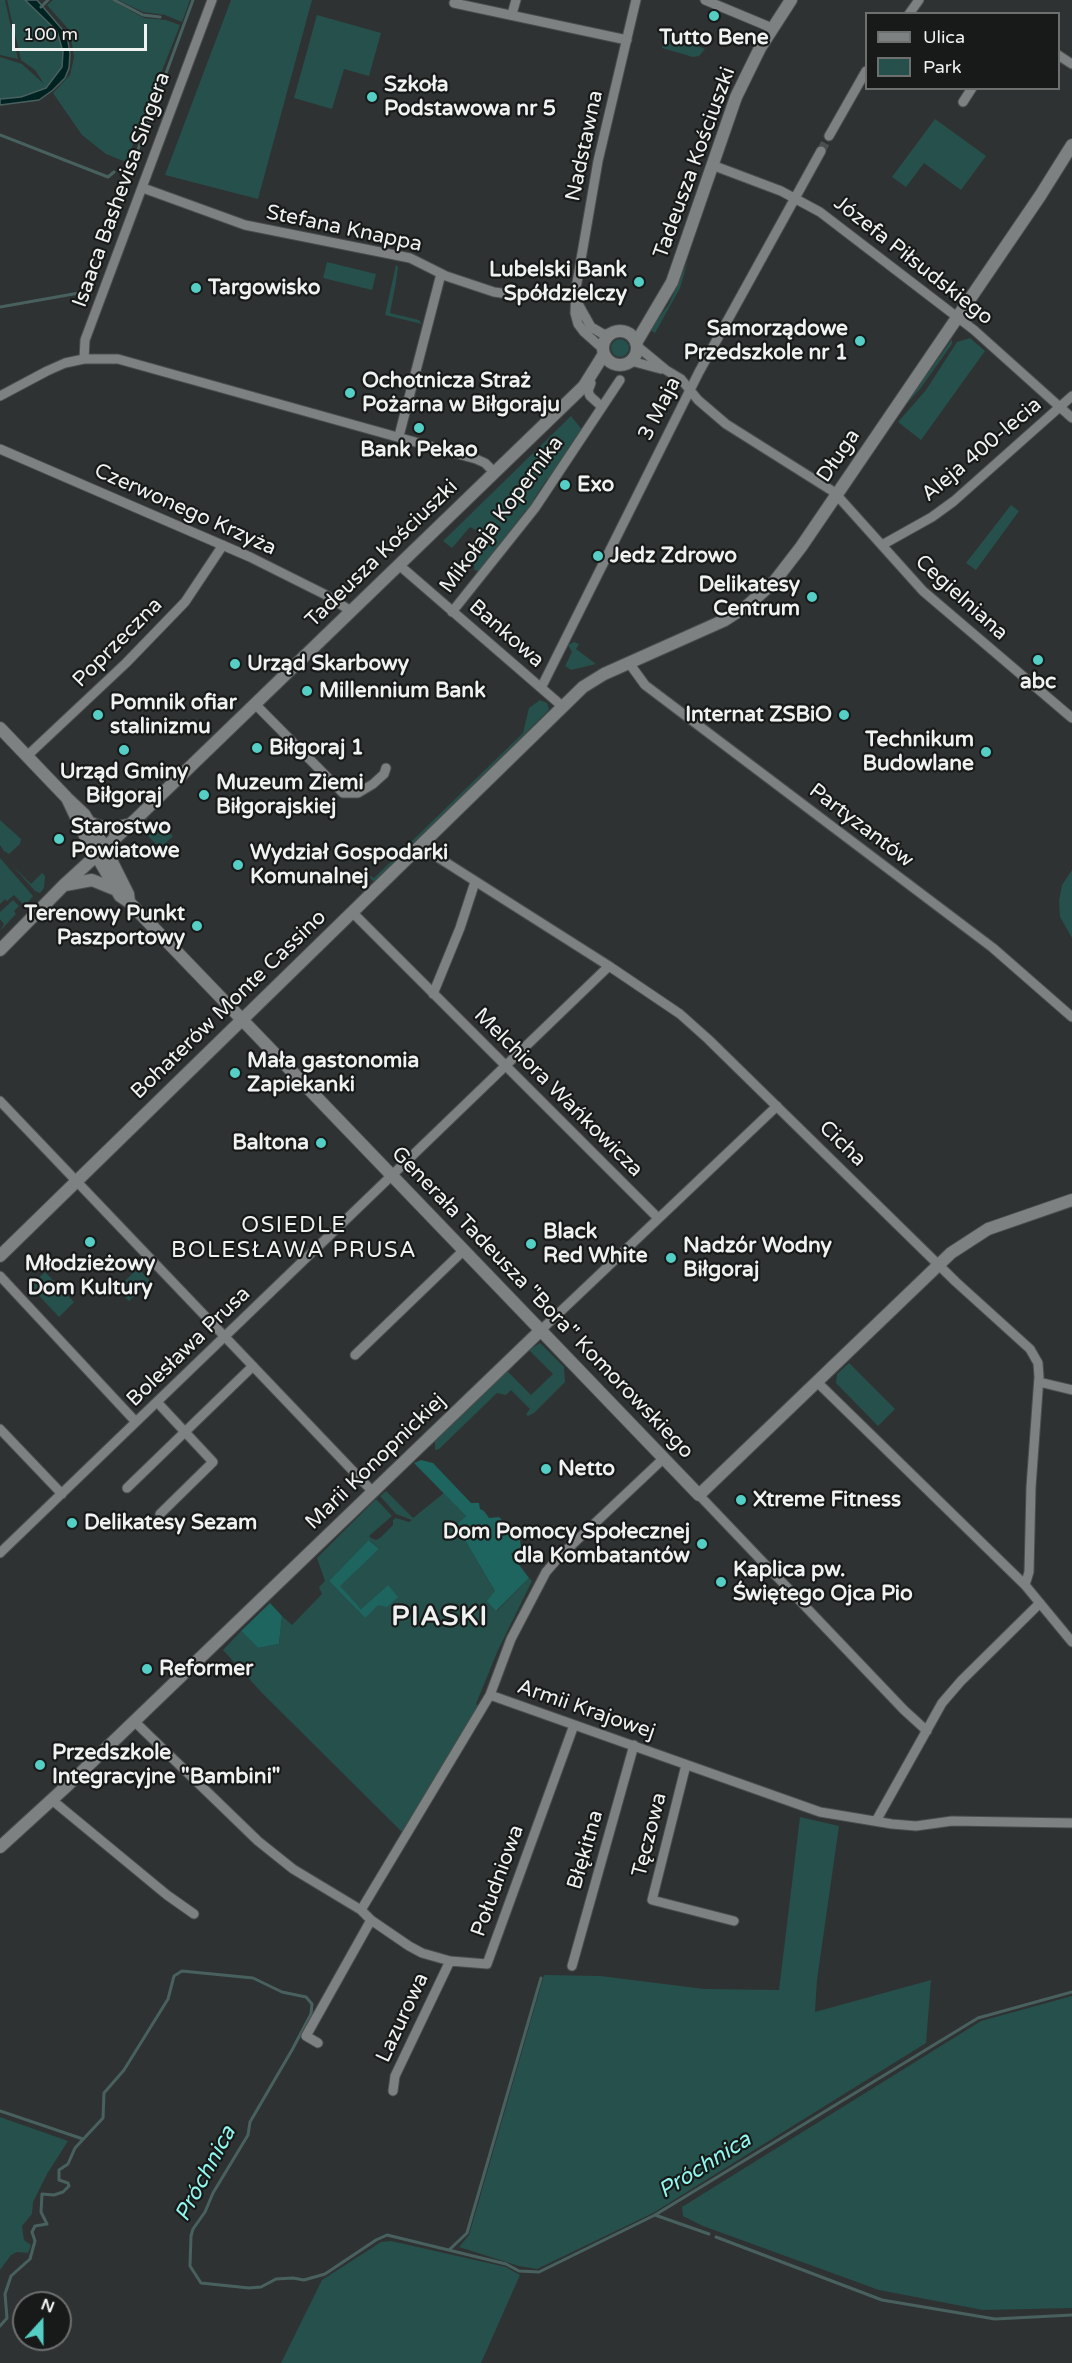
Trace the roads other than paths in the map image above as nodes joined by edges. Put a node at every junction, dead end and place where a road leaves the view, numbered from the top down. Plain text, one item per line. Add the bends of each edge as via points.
1 (212, 0) edge
2 (516, 0) edge
3 (636, 0) edge
4 (705, 0) edge
5 (791, 0) edge
6 (920, 0) edge
7 (454, 3) dead end
8 (911, 12) edge
9 (512, 14) junction
10 (772, 28) junction
11 (627, 40) junction
12 (865, 74) edge
13 (971, 90) edge
14 (963, 102) dead end
15 (829, 136) tunnel mouth
16 (1072, 145) edge
17 (821, 151) tunnel mouth
18 (712, 165) junction
19 (142, 188) junction
20 (794, 197) junction
21 (441, 274) junction
22 (576, 297) junction
23 (656, 310) junction
24 (957, 316) junction
25 (626, 332) junction
26 (610, 334) junction
27 (636, 345) junction
28 (603, 351) junction
29 (84, 359) junction
30 (631, 361) junction
31 (616, 365) junction
32 (666, 370) junction
33 (621, 380) dead end
34 (587, 385) junction
35 (690, 389) junction
36 (0, 396) edge
37 (1072, 396) edge
38 (602, 407) junction
39 (1060, 408) junction
40 (1072, 418) edge
41 (399, 436) junction
42 (0, 449) edge
43 (495, 472) junction
44 (836, 494) junction
45 (223, 545) junction
46 (882, 545) junction
47 (399, 565) junction
48 (351, 611) junction
49 (452, 612) junction
50 (629, 663) junction
51 (541, 688) junction
52 (255, 704) junction
53 (562, 706) junction
54 (1072, 718) edge
55 (0, 728) edge
56 (27, 756) junction
57 (366, 787) dead end
58 (67, 798) junction
59 (90, 823) junction
60 (132, 823) junction
61 (420, 846) junction
62 (100, 852) junction
63 (475, 882) junction
64 (64, 885) junction
65 (115, 890) junction
66 (129, 902) junction
67 (352, 912) junction
68 (0, 951) edge
69 (609, 966) junction
70 (433, 994) junction
71 (1072, 1017) edge
72 (242, 1020) junction
73 (505, 1067) junction
74 (0, 1101) edge
75 (777, 1106) junction
76 (392, 1176) junction
77 (77, 1180) junction
78 (1072, 1200) edge
79 (658, 1218) junction
80 (464, 1250) junction
81 (0, 1256) edge
82 (939, 1264) junction
83 (0, 1276) edge
84 (541, 1330) junction
85 (226, 1337) junction
86 (355, 1355) dead end
87 (253, 1366) junction
88 (817, 1382) junction
89 (1039, 1382) junction
90 (1072, 1390) edge
91 (169, 1392) junction
92 (157, 1402) junction
93 (168, 1414) junction
94 (136, 1422) junction
95 (0, 1429) edge
96 (185, 1432) junction
97 (664, 1458) junction
98 (126, 1488) dead end
99 (373, 1492) junction
100 (62, 1494) junction
101 (699, 1495) junction
102 (160, 1514) dead end
103 (0, 1553) edge
104 (1025, 1585) junction
105 (1040, 1603) junction
106 (1072, 1642) edge
107 (490, 1695) junction
108 (134, 1721) junction
109 (574, 1725) junction
110 (927, 1731) junction
111 (634, 1745) junction
112 (686, 1765) junction
113 (52, 1800) junction
114 (876, 1821) junction
115 (1072, 1823) edge
116 (1, 1847) edge
117 (361, 1910) junction
118 (194, 1914) dead end
119 (371, 1920) junction
120 (734, 1921) dead end
121 (450, 1961) junction
122 (572, 1966) dead end
123 (318, 2043) dead end
124 (393, 2091) dead end

1 - 19 street, Isaaca Bashevisa Singera
2 - 9 street
3 - 11 street, Nadstawna
4 - 10 street
5 - 10 street, Tadeusza Kościuszki
6 - 8 street
7 - 9 street
9 - 11 street
10 - 18 street, Tadeusza Kościuszki via 736,97
11 - 22 street, Nadstawna via 598,161
12 - 15 street
13 - 14 street
16 - 24 street, Długa
17 - 20 street, 3 Maja
18 - 20 street, Józefa Piłsudskiego
18 - 23 street, Tadeusza Kościuszki via 674,278
19 - 21 street, Stefana Knappa via 244,225 403,256
19 - 29 street, Isaaca Bashevisa Singera via 85,340
20 - 24 street, Józefa Piłsudskiego via 820,212
20 - 35 street, 3 Maja
21 - 22 street, Stefana Knappa via 508,295
21 - 41 street
22 - 26 street via 591,327
22 - 28 street, Nadstawna via 578,324
23 - 25 street, Tadeusza Kościuszki
23 - 27 street, Tadeusza Kościuszki
24 - 39 street, Józefa Piłsudskiego
24 - 44 street, Długa
25 - 26 street
25 - 27 street
26 - 28 street via 603,343
27 - 30 street
27 - 32 street, Cegielniana
28 - 31 street
28 - 34 street, Tadeusza Kościuszki
29 - 36 street via 47,370
29 - 41 street via 118,359
30 - 31 street
30 - 32 street
31 - 34 street, Tadeusza Kościuszki
32 - 35 street, Cegielniana
33 - 38 street, Mikołaja Kopernika
34 - 38 street via 590,396
34 - 43 street, Tadeusza Kościuszki
35 - 44 street, Cegielniana via 732,428
35 - 51 street, 3 Maja
37 - 39 street, Aleja 400-lecia
38 - 49 street, Mikołaja Kopernika via 535,508
39 - 40 street, Józefa Piłsudskiego
39 - 46 street, Aleja 400-lecia via 954,501
41 - 43 street via 477,459
42 - 45 street, Czerwonego Krzyża
43 - 47 street, Tadeusza Kościuszki
44 - 46 street, Cegielniana
44 - 50 street, Długa via 789,564 755,599 725,620
45 - 48 street, Czerwonego Krzyża
45 - 56 street, Poprzeczna via 180,607
46 - 54 street, Cegielniana via 941,608
47 - 48 street, Tadeusza Kościuszki
47 - 49 street, Bankowa
48 - 52 street, Tadeusza Kościuszki
49 - 51 street, Bankowa
50 - 53 street, Długa via 590,682
50 - 71 street, Partyzantów via 645,685 993,948
51 - 53 street, Bankowa
52 - 57 street via 339,790 354,795
52 - 60 street, Tadeusza Kościuszki
53 - 61 street, Bohaterów Monte Cassino
55 - 56 street
56 - 58 street
58 - 59 street
58 - 62 street
59 - 60 street via 107,829
59 - 62 street
60 - 62 street, Tadeusza Kościuszki
61 - 63 street, Cicha
61 - 67 street, Bohaterów Monte Cassino
62 - 64 street, Tadeusza Kościuszki
62 - 65 street, Generała Tadeusza "Bora" Komorowskiego
62 - 66 street, Generała Tadeusza "Bora" Komorowskiego via 128,894
63 - 69 street, Cicha
63 - 70 street
64 - 65 street via 92,880
64 - 68 street, Tadeusza Kościuszki
65 - 66 street, Generała Tadeusza "Bora" Komorowskiego
66 - 72 street, Generała Tadeusza "Bora" Komorowskiego
67 - 70 street, Melchiora Wańkowicza
67 - 72 street, Bohaterów Monte Cassino
69 - 73 street, Bolesława Prusa
69 - 75 street, Cicha via 687,1019
70 - 73 street, Melchiora Wańkowicza
72 - 76 street, Generała Tadeusza "Bora" Komorowskiego
72 - 77 street, Bohaterów Monte Cassino
73 - 76 street, Bolesława Prusa
73 - 79 street, Melchiora Wańkowicza
74 - 77 street
75 - 79 street, Marii Konopnickiej
75 - 82 street, Cicha
76 - 80 street, Generała Tadeusza "Bora" Komorowskiego
76 - 85 street, Bolesława Prusa
77 - 81 street, Bohaterów Monte Cassino
77 - 85 street
78 - 82 street via 988,1230 964,1243
79 - 84 street, Marii Konopnickiej
80 - 84 street, Generała Tadeusza "Bora" Komorowskiego
80 - 86 street
82 - 88 street
82 - 89 street, Cicha via 1030,1349 1038,1363
83 - 94 street
84 - 97 street, Generała Tadeusza "Bora" Komorowskiego
84 - 99 street, Marii Konopnickiej
85 - 87 street
85 - 91 street, Bolesława Prusa
87 - 96 street
87 - 99 street
88 - 101 street
88 - 104 street
89 - 90 street
89 - 104 street, Cicha via 1029,1572
91 - 92 street, Bolesława Prusa
91 - 93 street
92 - 93 street
92 - 94 street, Bolesława Prusa
93 - 96 street
94 - 100 street, Bolesława Prusa
95 - 100 street
96 - 98 street
96 - 102 street via 213,1462
97 - 101 street, Generała Tadeusza "Bora" Komorowskiego
97 - 107 street via 546,1572 511,1639
99 - 108 street, Marii Konopnickiej
100 - 103 street, Bolesława Prusa
101 - 110 street, Generała Tadeusza "Bora" Komorowskiego
104 - 105 street
105 - 106 street
105 - 110 street via 951,1692
107 - 109 street, Armii Krajowej
107 - 117 street, Armii Krajowej
108 - 113 street, Marii Konopnickiej
108 - 117 street via 258,1841 293,1869
109 - 111 street, Armii Krajowej
109 - 121 street, Południowa via 487,1964
110 - 114 street
111 - 112 street, Armii Krajowej
111 - 122 street, Błękitna
112 - 114 street, Armii Krajowej via 809,1809
112 - 120 street, Tęczowa via 652,1900
113 - 116 street, Marii Konopnickiej
113 - 118 street
114 - 115 street, Armii Krajowej via 915,1826 952,1821
117 - 119 street
119 - 121 street, Południowa via 415,1950
119 - 123 street via 306,2036
121 - 124 street, Lazurowa via 395,2076

